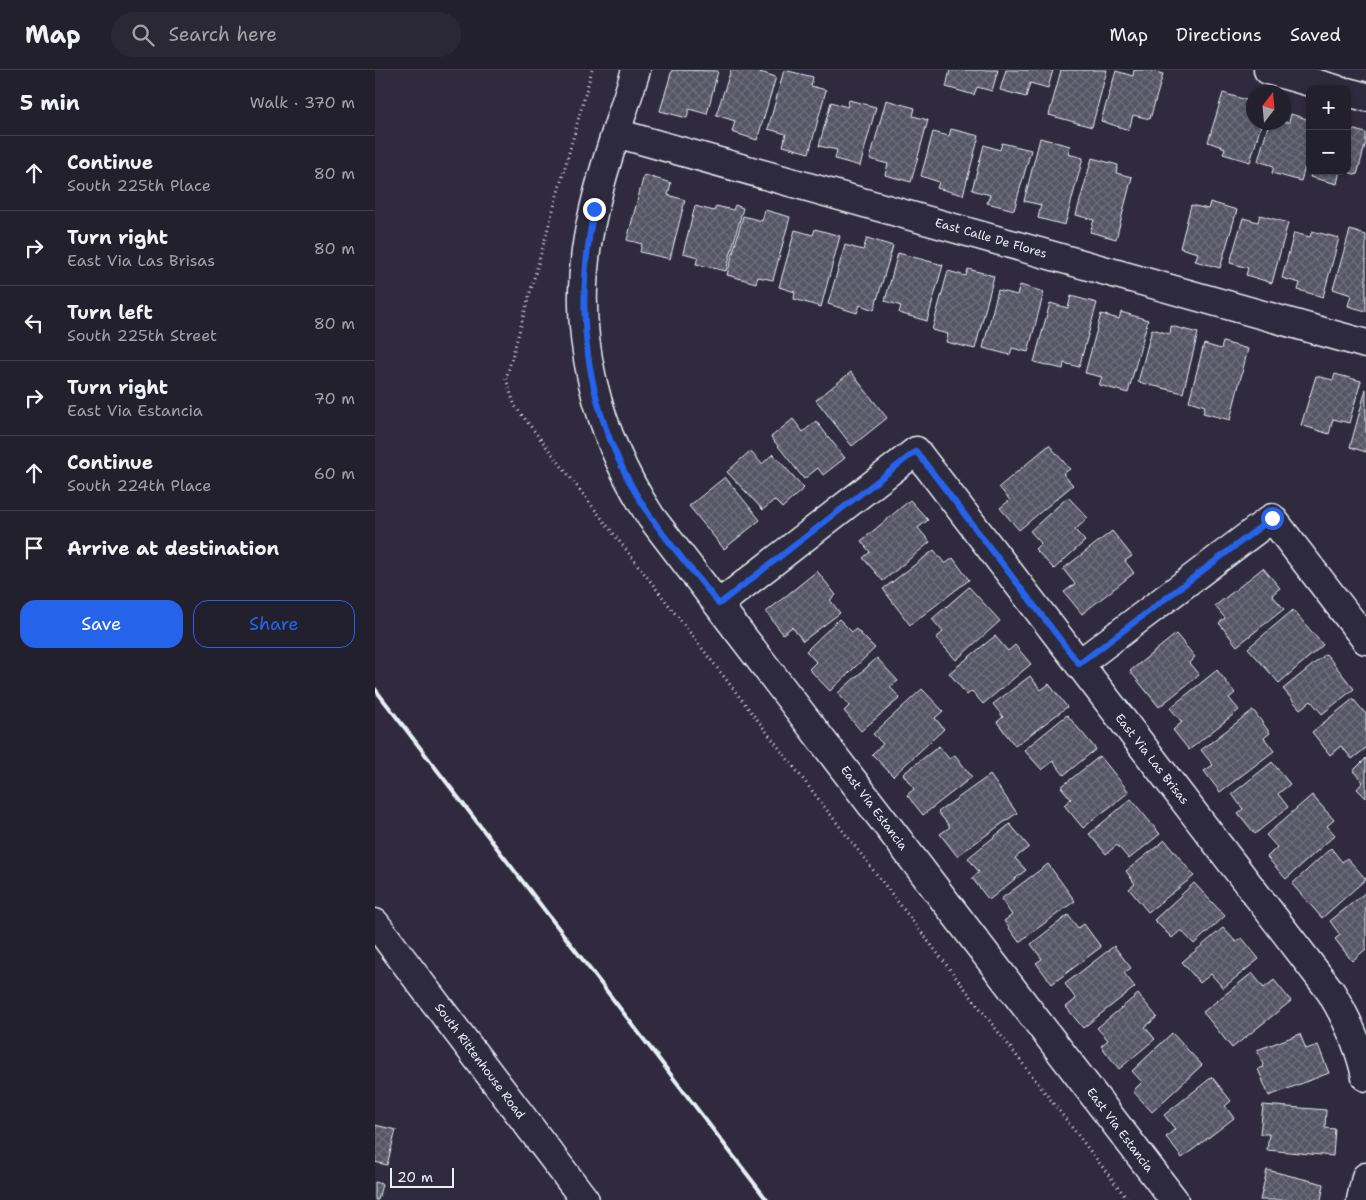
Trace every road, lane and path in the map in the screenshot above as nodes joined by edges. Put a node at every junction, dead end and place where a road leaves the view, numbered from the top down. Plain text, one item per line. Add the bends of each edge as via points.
1 (636, 70) edge
2 (1268, 70) edge
3 (1321, 85) edge
4 (1351, 93) edge
5 (1366, 97) edge
6 (616, 133) junction
7 (1366, 344) edge
8 (719, 604) junction
9 (1366, 640) edge
10 (1079, 664) junction
11 (375, 923) edge
12 (1366, 1077) edge
13 (1366, 1177) edge
14 (585, 1200) edge
15 (1173, 1200) edge
16 (1361, 1200) edge

1 - 6 street, East Via Estancia
2 - 3 street
4 - 5 street
6 - 7 street, East Calle De Flores
6 - 8 street, East Via Estancia via 594,209 584,275 585,339 597,403 635,493
8 - 10 street, East Via Las Brisas via 916,451
8 - 15 street, East Via Estancia
9 - 10 street via 1272,518
10 - 12 street, East Via Las Brisas via 1331,992 1357,1041
11 - 14 street, South Rittenhouse Road
13 - 16 street

